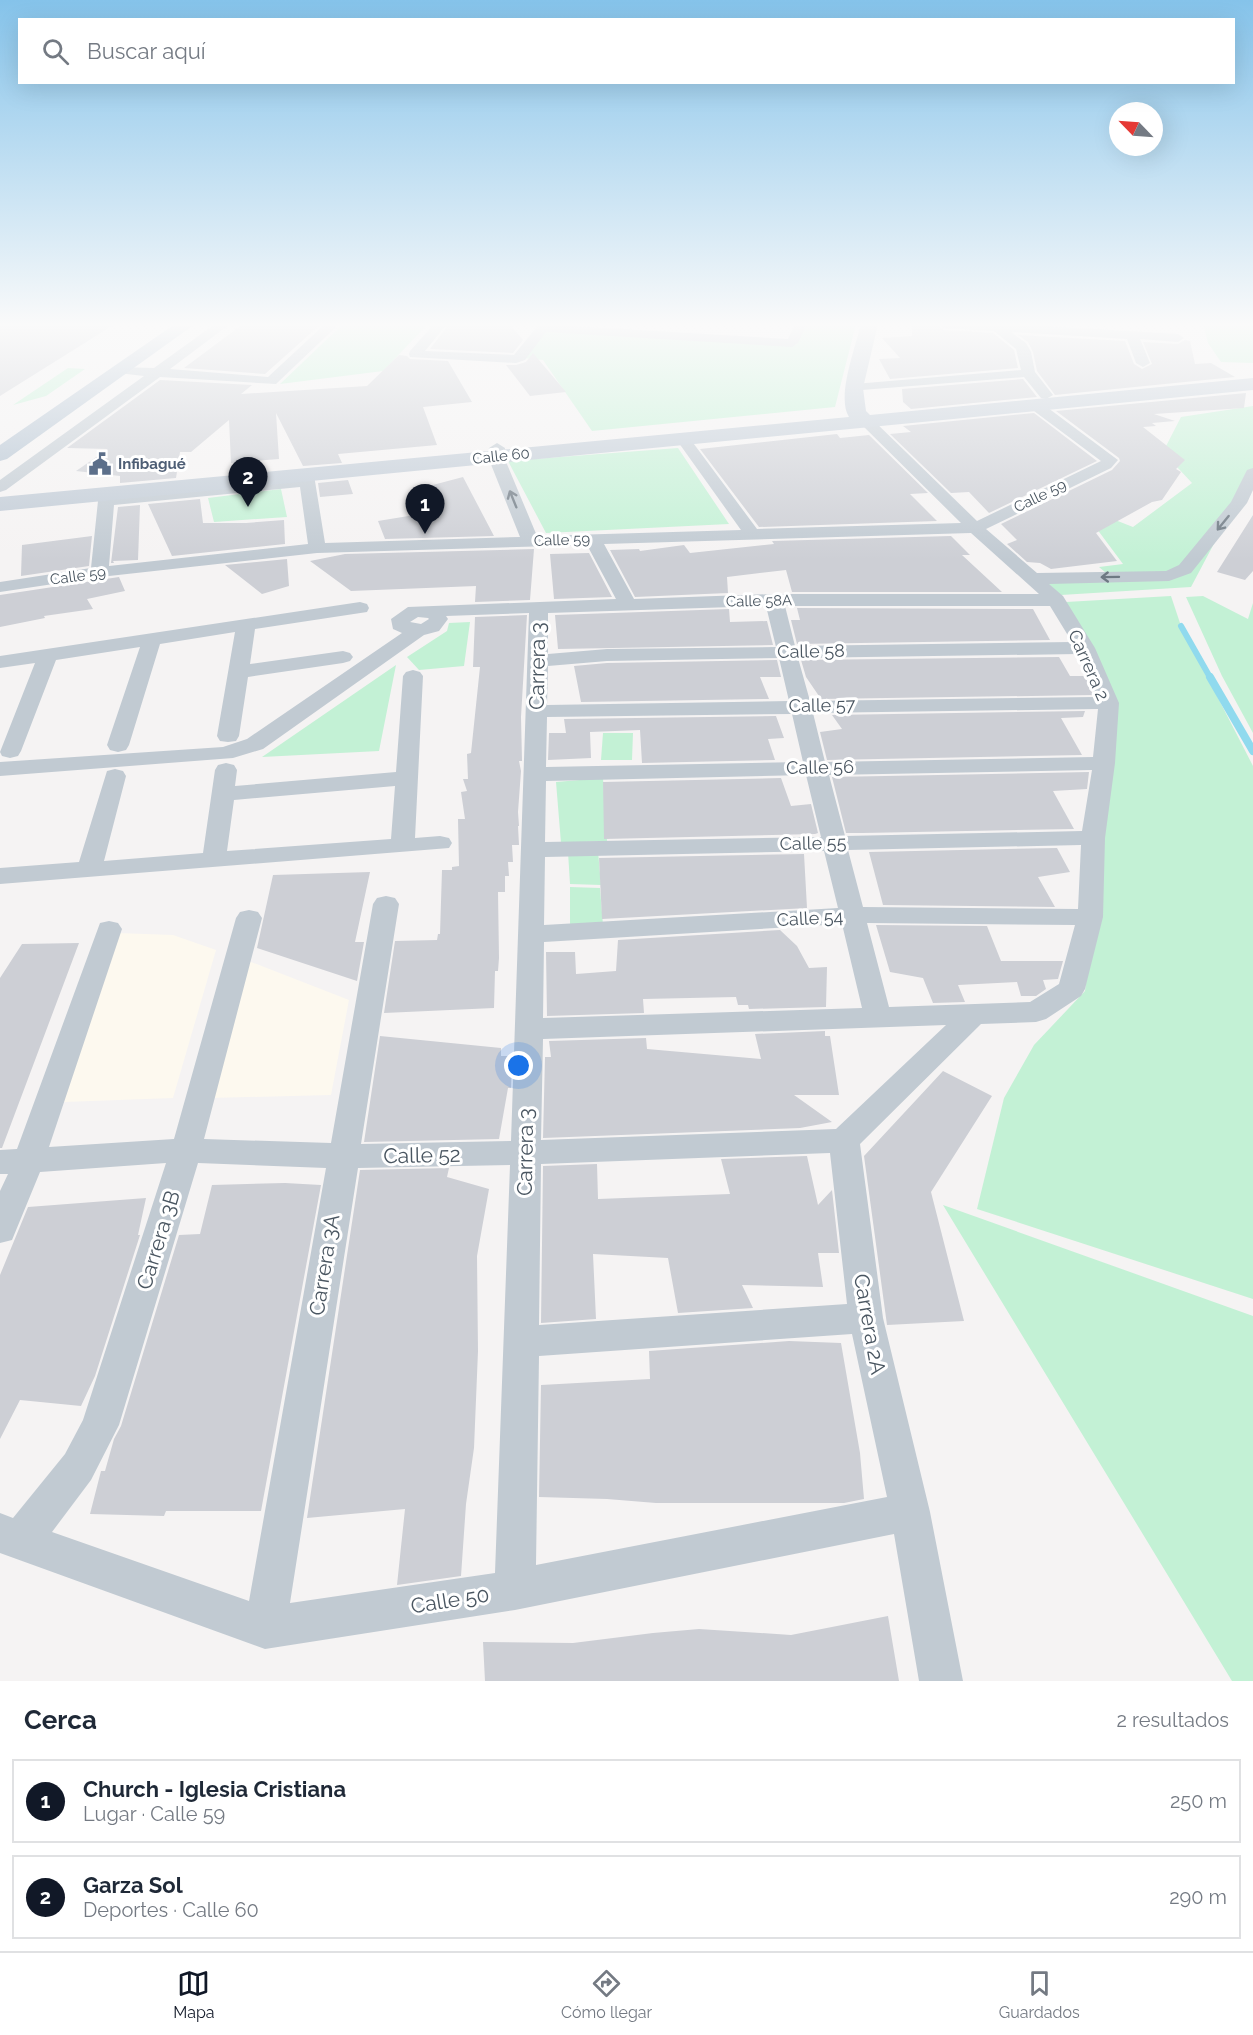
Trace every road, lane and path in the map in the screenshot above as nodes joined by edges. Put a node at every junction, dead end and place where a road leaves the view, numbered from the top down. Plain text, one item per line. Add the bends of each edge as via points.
1 (52, 402) edge
2 (76, 402) edge
3 (118, 402) edge
4 (857, 402) edge
5 (1014, 402) edge
6 (1043, 402) edge
7 (861, 417) junction
8 (0, 438) edge
9 (683, 438) junction
10 (497, 452) junction
11 (0, 455) edge
12 (1253, 473) edge
13 (306, 478) junction
14 (0, 487) edge
15 (106, 494) junction
16 (0, 495) edge
17 (0, 504) edge
18 (975, 528) junction
19 (752, 534) junction
20 (592, 539) junction
21 (530, 541) junction
22 (317, 548) junction
23 (100, 572) junction
24 (1032, 579) junction
25 (0, 587) edge
26 (774, 600) junction
27 (1056, 600) junction
28 (628, 604) junction
29 (539, 606) junction
30 (360, 608) dead end
31 (246, 625) junction
32 (152, 639) junction
33 (1085, 648) junction
34 (787, 651) junction
35 (48, 655) junction
36 (343, 657) dead end
37 (538, 661) junction
38 (0, 662) edge
39 (238, 672) junction
40 (413, 676) dead end
41 (1109, 703) junction
42 (800, 706) junction
43 (536, 711) junction
44 (228, 736) dead end
45 (118, 745) dead end
46 (1104, 763) junction
47 (815, 767) junction
48 (226, 770) dead end
49 (3, 773) edge
50 (535, 774) junction
51 (115, 776) dead end
52 (406, 778) junction
53 (223, 794) junction
54 (1093, 838) junction
55 (834, 842) junction
56 (440, 843) dead end
57 (403, 845) junction
58 (533, 850) junction
59 (214, 860) junction
60 (89, 869) junction
61 (0, 876) edge
62 (386, 904) dead end
63 (852, 915) junction
64 (1090, 916) junction
65 (249, 918) dead end
66 (109, 929) dead end
67 (531, 934) junction
68 (972, 1016) junction
69 (878, 1018) junction
70 (528, 1029) junction
71 (844, 1140) junction
72 (186, 1150) junction
73 (525, 1153) junction
74 (342, 1156) junction
75 (14, 1161) edge
76 (0, 1230) edge
77 (866, 1318) junction
78 (520, 1342) junction
79 (910, 1512) junction
80 (10, 1537) edge
81 (515, 1590) junction
82 (265, 1628) junction
83 (940, 1681) edge

1 - 8 main road
2 - 11 main road
3 - 14 street
4 - 7 main road
5 - 7 main road, Calle 60
6 - 18 street, Calle 59 via 1110,460
7 - 9 main road, Calle 60
7 - 10 main road, Calle 60
7 - 18 street, Carrera 2
9 - 10 main road, Calle 60
9 - 19 street
10 - 13 main road, Calle 60
10 - 15 main road, Calle 60
21 -> 10 street
12 -> 24 street via 1239,503 1185,570 1169,576
13 - 15 main road, Calle 60
13 - 22 street
15 - 16 main road, Calle 60
15 - 17 main road, Calle 60
15 - 23 street
18 - 19 street, Calle 59
18 - 24 street, Carrera 2
19 - 20 street, Calle 59
20 - 21 street, Calle 59
20 - 28 street
21 - 22 street, Calle 59
22 - 23 street, Calle 59
23 - 25 street, Calle 59
24 - 27 street, Carrera 2
26 - 27 street, Calle 58A
26 - 28 street, Calle 58A
26 - 34 street
27 - 33 street, Carrera 2
28 - 29 street, Calle 58A
29 - 37 street, Carrera 3
29 - 49 street, Calle 58A via 462,610 420,621 379,656 255,744 225,753
30 - 31 street
31 - 32 street
31 - 39 street
32 - 35 street
32 - 45 street
33 - 34 street, Calle 58
33 - 41 street, Carrera 2
34 - 37 street, Calle 58 via 607,655
34 - 42 street
35 - 38 street
35 - 49 street
36 - 39 street
37 - 43 street, Carrera 3
39 - 44 street
40 - 52 street
41 - 42 street, Calle 57
41 - 46 street, Carrera 2
42 - 43 street, Calle 57
42 - 47 street
43 - 50 street, Carrera 3
46 - 47 street, Calle 56
46 - 54 street, Carrera 2
47 - 50 street, Calle 56
47 - 55 street
48 - 53 street
50 - 58 street, Carrera 3
51 - 60 street
52 - 53 street
52 - 57 street
53 - 59 street
54 - 55 street, Calle 55
54 - 64 street, Carrera 2
55 - 58 street, Calle 55
55 - 63 street
56 - 57 street
57 - 59 street
58 - 67 street, Carrera 3
59 - 60 street
60 - 61 street
62 - 74 street, Carrera 3A
63 - 64 street, Calle 54
63 - 67 street, Calle 54
63 - 69 street
64 - 68 street, Carrera 2 via 1071,989 1036,1012
65 - 72 street, Carrera 3B
66 - 75 street
67 - 70 street, Carrera 3
68 - 69 street, Carrera 2
68 - 71 street
69 - 70 street, Carrera 2
70 - 73 street, Carrera 3
71 - 73 street, Calle 52
71 - 77 street, Carrera 2A
72 - 74 street, Calle 52
72 - 75 street, Calle 52
72 - 80 street, Carrera 3B via 100,1425 78,1467
73 - 74 street, Calle 52
73 - 78 street, Carrera 3
74 - 82 street, Carrera 3A
75 - 76 street
77 - 78 street
77 - 79 street, Carrera 2A
78 - 81 street, Carrera 3
79 - 81 street, Calle 50
79 - 83 street, Carrera 2A
80 - 82 street, Calle 50
81 - 82 street, Calle 50

